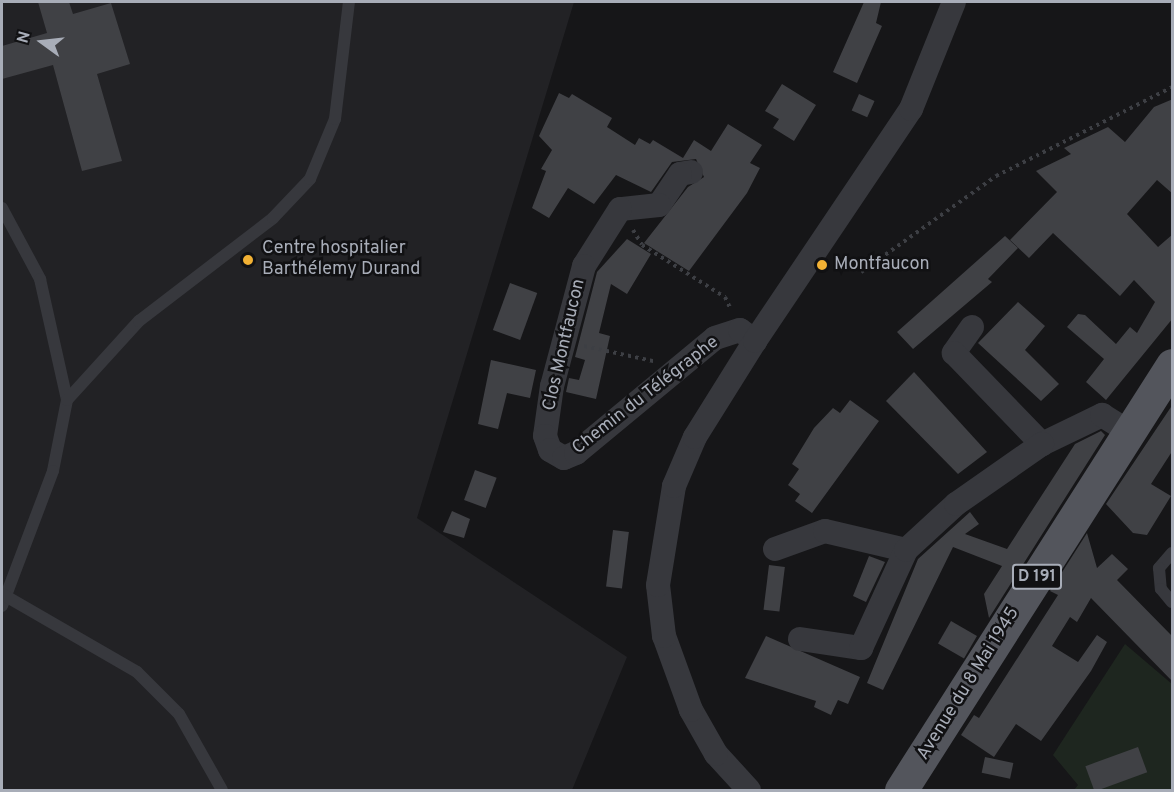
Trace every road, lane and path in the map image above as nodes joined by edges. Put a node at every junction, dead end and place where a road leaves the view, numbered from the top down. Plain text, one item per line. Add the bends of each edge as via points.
1 (349, 2) edge
2 (954, 2) edge
3 (1173, 87) edge
4 (691, 172) dead end
5 (2, 208) edge
6 (620, 208) junction
7 (861, 272) dead end
8 (972, 327) dead end
9 (747, 336) junction
10 (563, 341) junction
11 (679, 368) junction
12 (1170, 372) edge
13 (67, 400) junction
14 (1129, 432) junction
15 (545, 436) joint
16 (1042, 444) junction
17 (775, 549) dead end
18 (906, 550) junction
19 (1173, 553) edge
20 (3, 599) edge
21 (1173, 602) edge
22 (800, 639) dead end
23 (222, 790) edge
24 (749, 790) edge
25 (901, 790) edge

1 - 13 lane via 335,119 310,179 273,218 139,321
2 - 9 street via 910,109
3 - 7 path via 996,176
4 - 6 street via 680,174 659,205
5 - 13 lane via 40,279
6 - 9 path via 642,245 725,297
6 - 10 street, Clos Montfaucon via 584,266
8 - 16 street via 954,354
9 - 11 street, Chemin du Télégraphe via 715,338
9 - 24 street via 674,486 658,585 664,636 691,710 716,754
10 - 11 path
10 - 15 street, Clos Montfaucon
11 - 15 street, Chemin du Télégraphe via 576,453 564,458 550,450
12 - 14 main road, Avenue du 8 Mai 1945 / D 191
13 - 20 lane via 53,471
14 - 16 street via 1102,415
14 - 25 main road, Avenue du 8 Mai 1945 / D 191
16 - 18 street via 956,504
17 - 18 street via 825,531
18 - 22 street via 861,648
19 - 21 lane via 1159,568 1161,589
20 - 23 lane via 137,672 179,714

